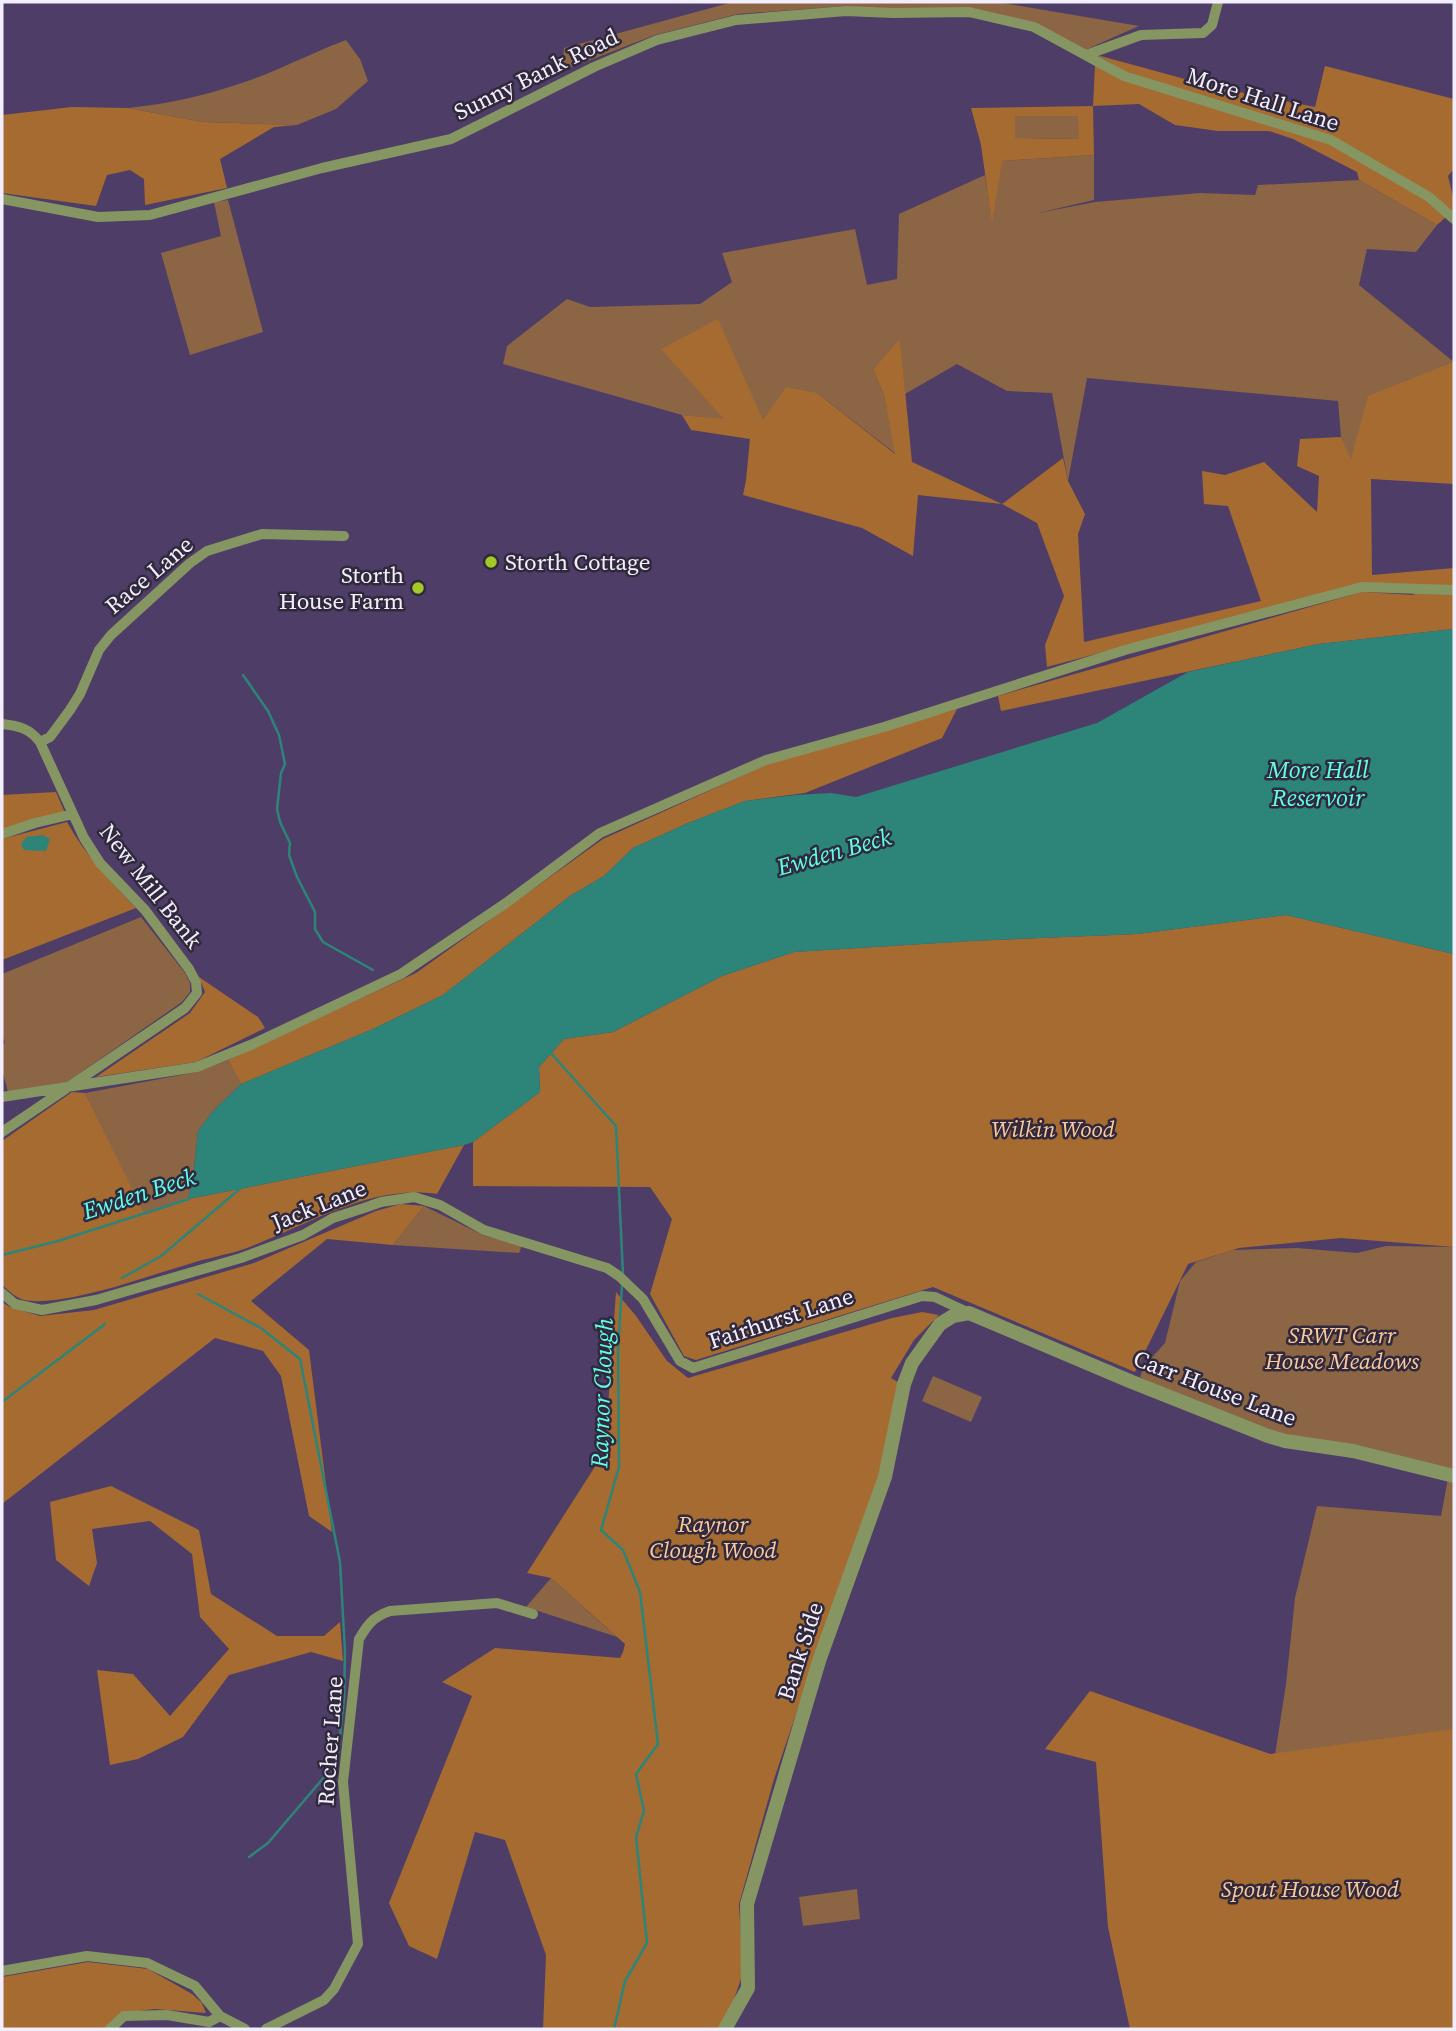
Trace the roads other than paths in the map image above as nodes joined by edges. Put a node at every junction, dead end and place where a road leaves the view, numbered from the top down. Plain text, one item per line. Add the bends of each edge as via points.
1 (1218, 2) edge
2 (1086, 55) junction
3 (2, 199) edge
4 (1454, 219) edge
5 (344, 536) dead end
6 (1454, 590) edge
7 (2, 724) edge
8 (40, 742) junction
9 (73, 814) junction
10 (2, 834) edge
11 (68, 1087) junction
12 (3, 1094) edge
13 (2, 1132) edge
14 (607, 1268) joint
15 (2, 1293) edge
16 (969, 1313) junction
17 (1454, 1476) edge
18 (533, 1614) dead end
19 (2, 1971) edge
20 (220, 2016) junction
21 (110, 2029) edge
22 (245, 2029) edge
23 (266, 2029) edge
24 (725, 2029) edge

1 - 2 street via 1212,25 1203,33 1141,35
2 - 3 street, Sunny Bank Road via 1034,27 969,12 846,10 736,20 657,40 451,139 150,215 98,217
2 - 4 street, More Hall Lane via 1124,76 1331,140 1429,197
5 - 8 street, Race Lane via 262,534 207,551 111,635 99,650 80,694 50,737
6 - 11 street via 1362,587 1125,650 766,760 600,833 401,974 253,1044 197,1067
7 - 8 street via 33,732
8 - 9 street, New Mill Bank
9 - 10 street
9 - 11 street, New Mill Bank via 100,863 145,910 189,969 197,993 185,1008
11 - 12 street
11 - 13 street, New Mill Bank
14 - 15 street, Jack Lane via 484,1230 440,1205 414,1197 381,1202 241,1258 96,1300 42,1310 15,1304
14 - 16 street, Fairhurst Lane via 643,1299 680,1361 693,1368 922,1296
16 - 17 street, Carr House Lane via 1268,1436
16 - 24 street, Bank Side via 940,1324 912,1363 904,1384 885,1478 819,1661 747,1904 748,1988
18 - 23 street, Rocher Lane via 497,1603 390,1611 367,1626 359,1639 343,1782 358,1944 324,2000
19 - 20 street via 87,1956 147,1963 195,1986
20 - 21 street via 209,2022 167,2015 124,2016
20 - 22 street

